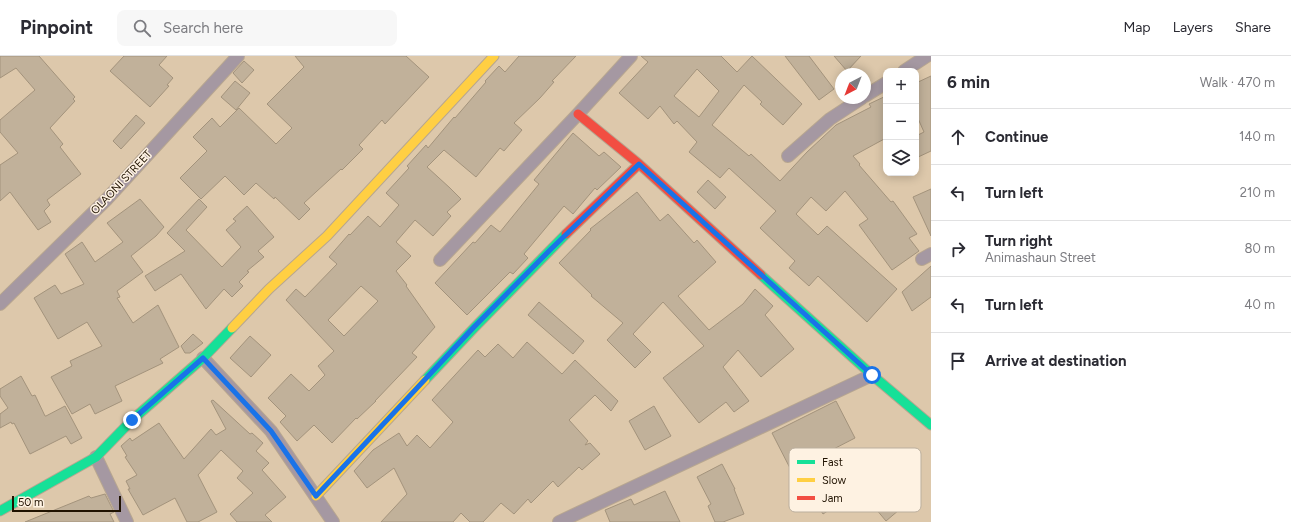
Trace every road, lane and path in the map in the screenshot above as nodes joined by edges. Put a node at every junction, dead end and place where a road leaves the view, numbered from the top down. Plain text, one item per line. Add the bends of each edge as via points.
1 (238, 56) edge
2 (494, 56) edge
3 (631, 56) edge
4 (927, 56) edge
5 (909, 68) edge
6 (883, 85) edge
7 (871, 92) edge
8 (853, 104) edge
9 (578, 114) junction
10 (788, 156) dead end
11 (639, 164) junction
12 (440, 260) dead end
13 (0, 304) edge
14 (203, 358) junction
15 (872, 375) junction
16 (931, 425) edge
17 (96, 457) junction
18 (316, 496) junction
19 (0, 510) edge
20 (127, 522) edge
21 (333, 522) edge
22 (559, 522) edge

1 - 13 street, OLAONI STREET via 106,200
2 - 14 street via 327,236 269,289
3 - 9 street
4 - 5 street
6 - 7 street
8 - 10 street via 830,119
9 - 11 street
9 - 12 street
11 - 15 street
11 - 18 street via 474,327
14 - 17 street via 132,420
14 - 18 street via 271,431
15 - 16 street
15 - 22 street
17 - 19 street
17 - 20 street
18 - 21 street

